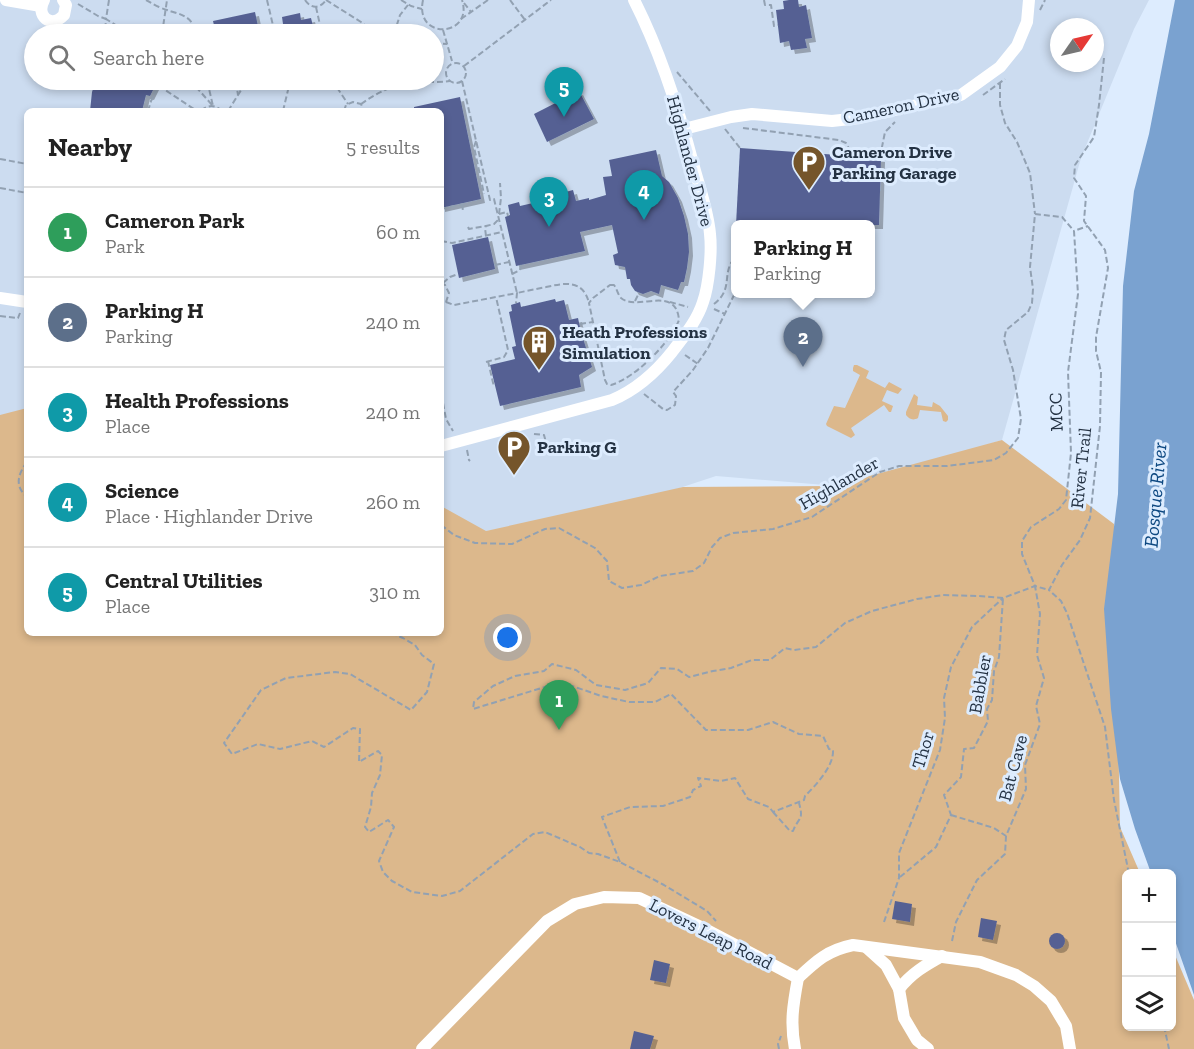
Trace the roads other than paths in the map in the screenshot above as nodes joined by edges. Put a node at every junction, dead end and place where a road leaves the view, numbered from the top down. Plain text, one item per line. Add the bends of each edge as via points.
1 (6, 0) edge
2 (63, 0) edge
3 (634, 0) edge
4 (1029, 0) edge
5 (43, 3) edge
6 (684, 129) junction
7 (0, 298) edge
8 (24, 302) edge
9 (444, 445) edge
10 (866, 946) junction
11 (942, 956) junction
12 (798, 978) junction
13 (899, 989) junction
14 (422, 1049) edge
15 (795, 1049) edge
16 (928, 1049) edge
17 (1070, 1049) edge

1 - 5 street
2 - 5 street via 66,10 56,21 43,16
3 - 6 street, Highlander Drive
4 - 6 street, Cameron Drive via 1027,22 1017,46 1000,67 961,95 865,117 832,121 752,114
6 - 9 street, Highlander Drive via 711,235 703,301 692,326 645,381 627,394
7 - 8 street
10 - 11 street
10 - 12 street via 839,948 816,961
10 - 13 street via 886,966
11 - 13 street via 923,966
11 - 17 street via 980,962 1034,986 1051,1001 1066,1026
12 - 14 street, Lovers Leap Road via 639,898 604,897 575,904 547,921
12 - 15 street via 792,1031
13 - 16 street via 904,1018 917,1040

